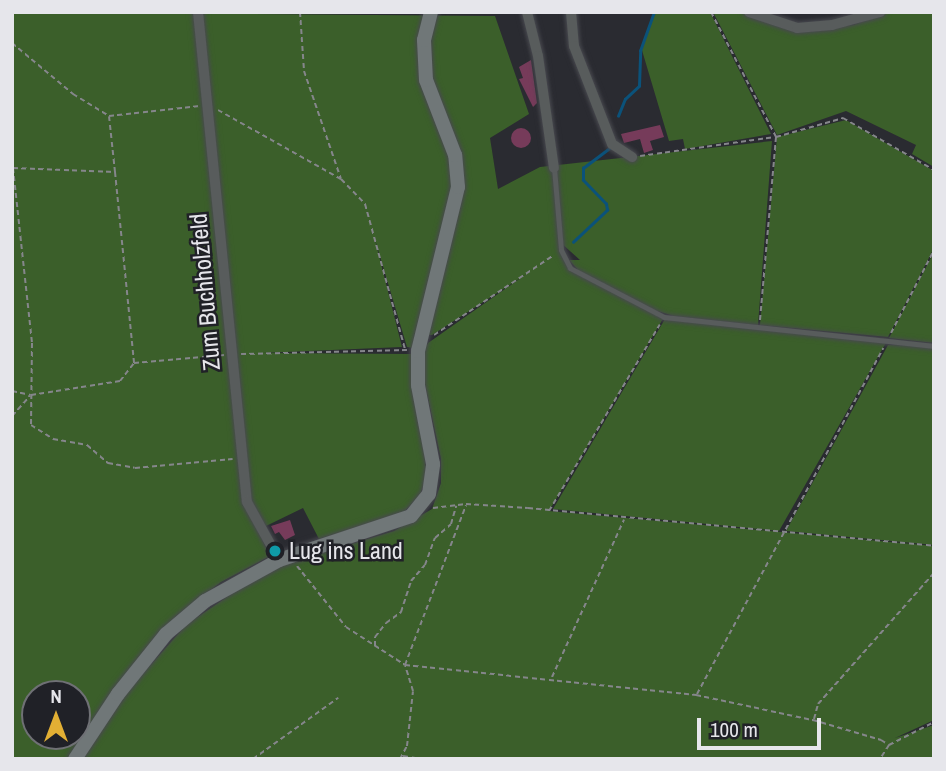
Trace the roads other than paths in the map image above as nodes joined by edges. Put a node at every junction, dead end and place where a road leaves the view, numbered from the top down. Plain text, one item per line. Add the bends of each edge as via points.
1 (198, 12) edge
2 (431, 12) edge
3 (527, 12) edge
4 (571, 12) edge
5 (749, 12) edge
6 (880, 12) edge
7 (632, 157) road end
8 (554, 168) joint
9 (934, 346) edge
10 (285, 558) junction
11 (75, 759) edge

1 - 10 street, Zum Buchholzfeld via 247,502
2 - 10 main road via 424,40 426,80 456,155 458,187 420,340 418,385 433,464 429,494 411,516 391,526
3 - 8 street
4 - 7 street via 574,46 612,144
5 - 6 street via 797,28 832,25
8 - 9 lane via 561,250 578,273 664,317
10 - 11 main road via 205,601 166,634 117,694

